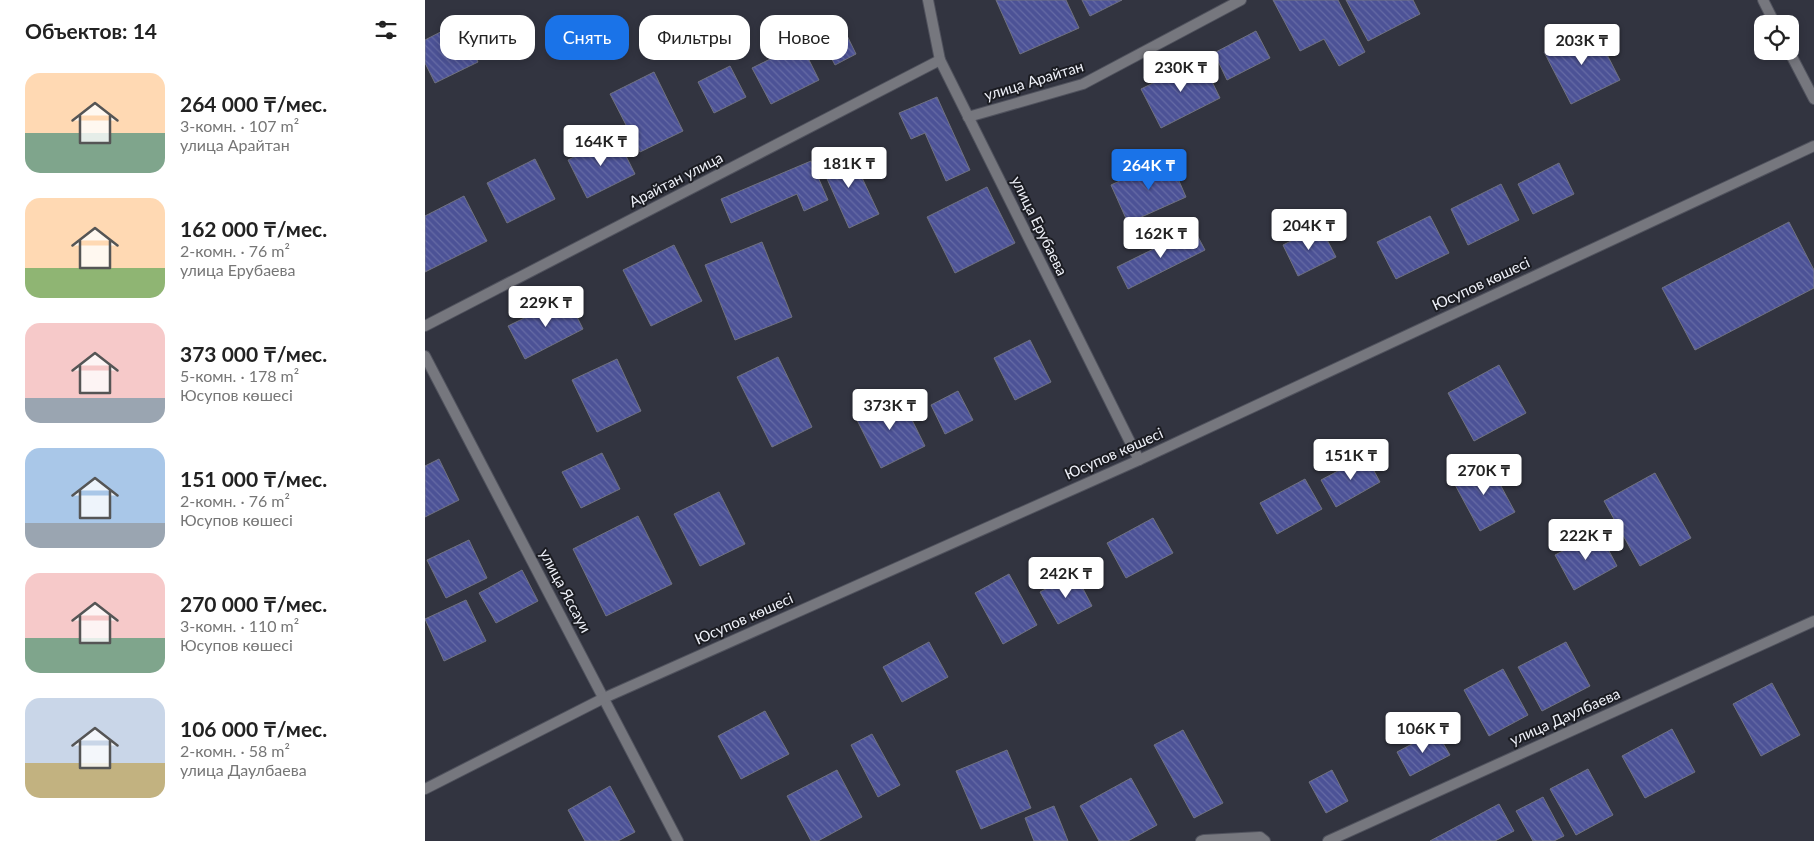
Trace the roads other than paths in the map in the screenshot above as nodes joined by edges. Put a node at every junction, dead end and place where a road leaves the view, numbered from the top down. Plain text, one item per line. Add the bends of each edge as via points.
1 (928, 0) edge
2 (1241, 0) edge
3 (1763, 0) edge
4 (1770, 15) edge
5 (940, 60) junction
6 (1794, 60) edge
7 (1814, 99) edge
8 (968, 117) junction
9 (1814, 146) edge
10 (425, 326) edge
11 (425, 356) edge
12 (1139, 460) junction
13 (1814, 621) edge
14 (604, 698) junction
15 (425, 789) edge
16 (678, 841) edge
17 (1201, 841) edge
18 (1265, 841) edge
19 (1328, 841) edge

1 - 5 street, улица Ерубаева
2 - 8 street, улица Арайтан via 1083,84
3 - 4 street
5 - 8 street, улица Ерубаева
5 - 10 street, Арайтан улица
6 - 7 street
8 - 12 street, улица Ерубаева
9 - 12 street, Юсупов көшесі
11 - 14 street, улица Яссауи
12 - 14 street, Юсупов көшесі
13 - 19 street, улица Даулбаева
14 - 15 street, Юсупов көшесі
14 - 16 street, улица Яссауи
17 - 18 street via 1260,838

